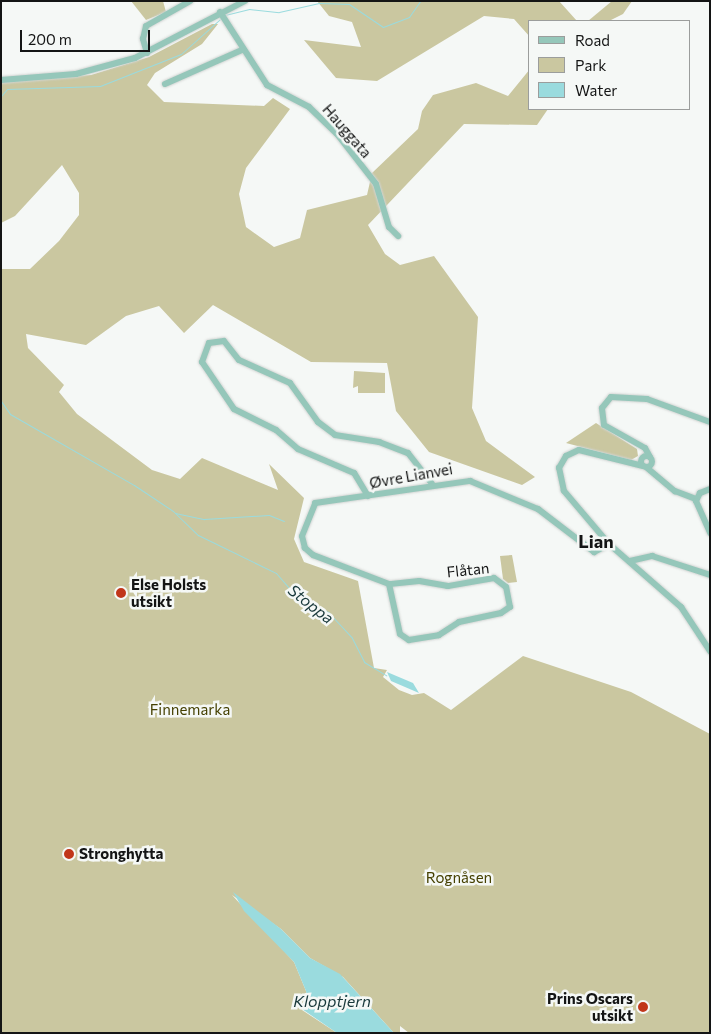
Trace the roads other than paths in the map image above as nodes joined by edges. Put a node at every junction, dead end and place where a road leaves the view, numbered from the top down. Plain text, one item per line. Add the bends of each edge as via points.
1 (190, 1) edge
2 (245, 1) edge
3 (222, 15) junction
4 (242, 50) junction
5 (147, 53) junction
6 (1, 80) edge
7 (165, 84) dead end
8 (398, 236) dead end
9 (710, 422) edge
10 (646, 461) junction
11 (432, 484) junction
12 (710, 489) edge
13 (368, 496) junction
14 (696, 499) junction
15 (710, 533) edge
16 (609, 544) junction
17 (630, 561) junction
18 (710, 575) edge
19 (390, 584) junction
20 (710, 651) edge

1 - 5 street via 146,26 143,39
2 - 3 street
3 - 4 street, Hauggata
3 - 5 street
4 - 7 street
4 - 8 street, Hauggata via 270,87 291,95 331,127 376,184 389,227
5 - 6 street via 84,73
9 - 10 street via 647,400 611,397 602,408 604,425 641,446
10 - 14 street via 675,490
10 - 16 street via 628,463 579,450 566,456 558,468 564,491
11 - 13 street, Øvre Lianvei
11 - 13 street via 408,453 379,442 335,435 315,419 290,382 239,360 224,341 209,343 202,362 234,409 276,430 298,449 354,473
11 - 16 street, Øvre Lianvei via 462,480 491,487 556,520 594,552
12 - 14 street
13 - 19 street, Øvre Lianvei via 315,503 302,536 306,550
14 - 15 street
16 - 17 street
17 - 18 street via 652,556
17 - 20 street via 681,607
19 - 19 street, Flåtan via 400,634 409,640 439,635 459,622 501,613 510,607 506,587 494,578 448,586 418,580

